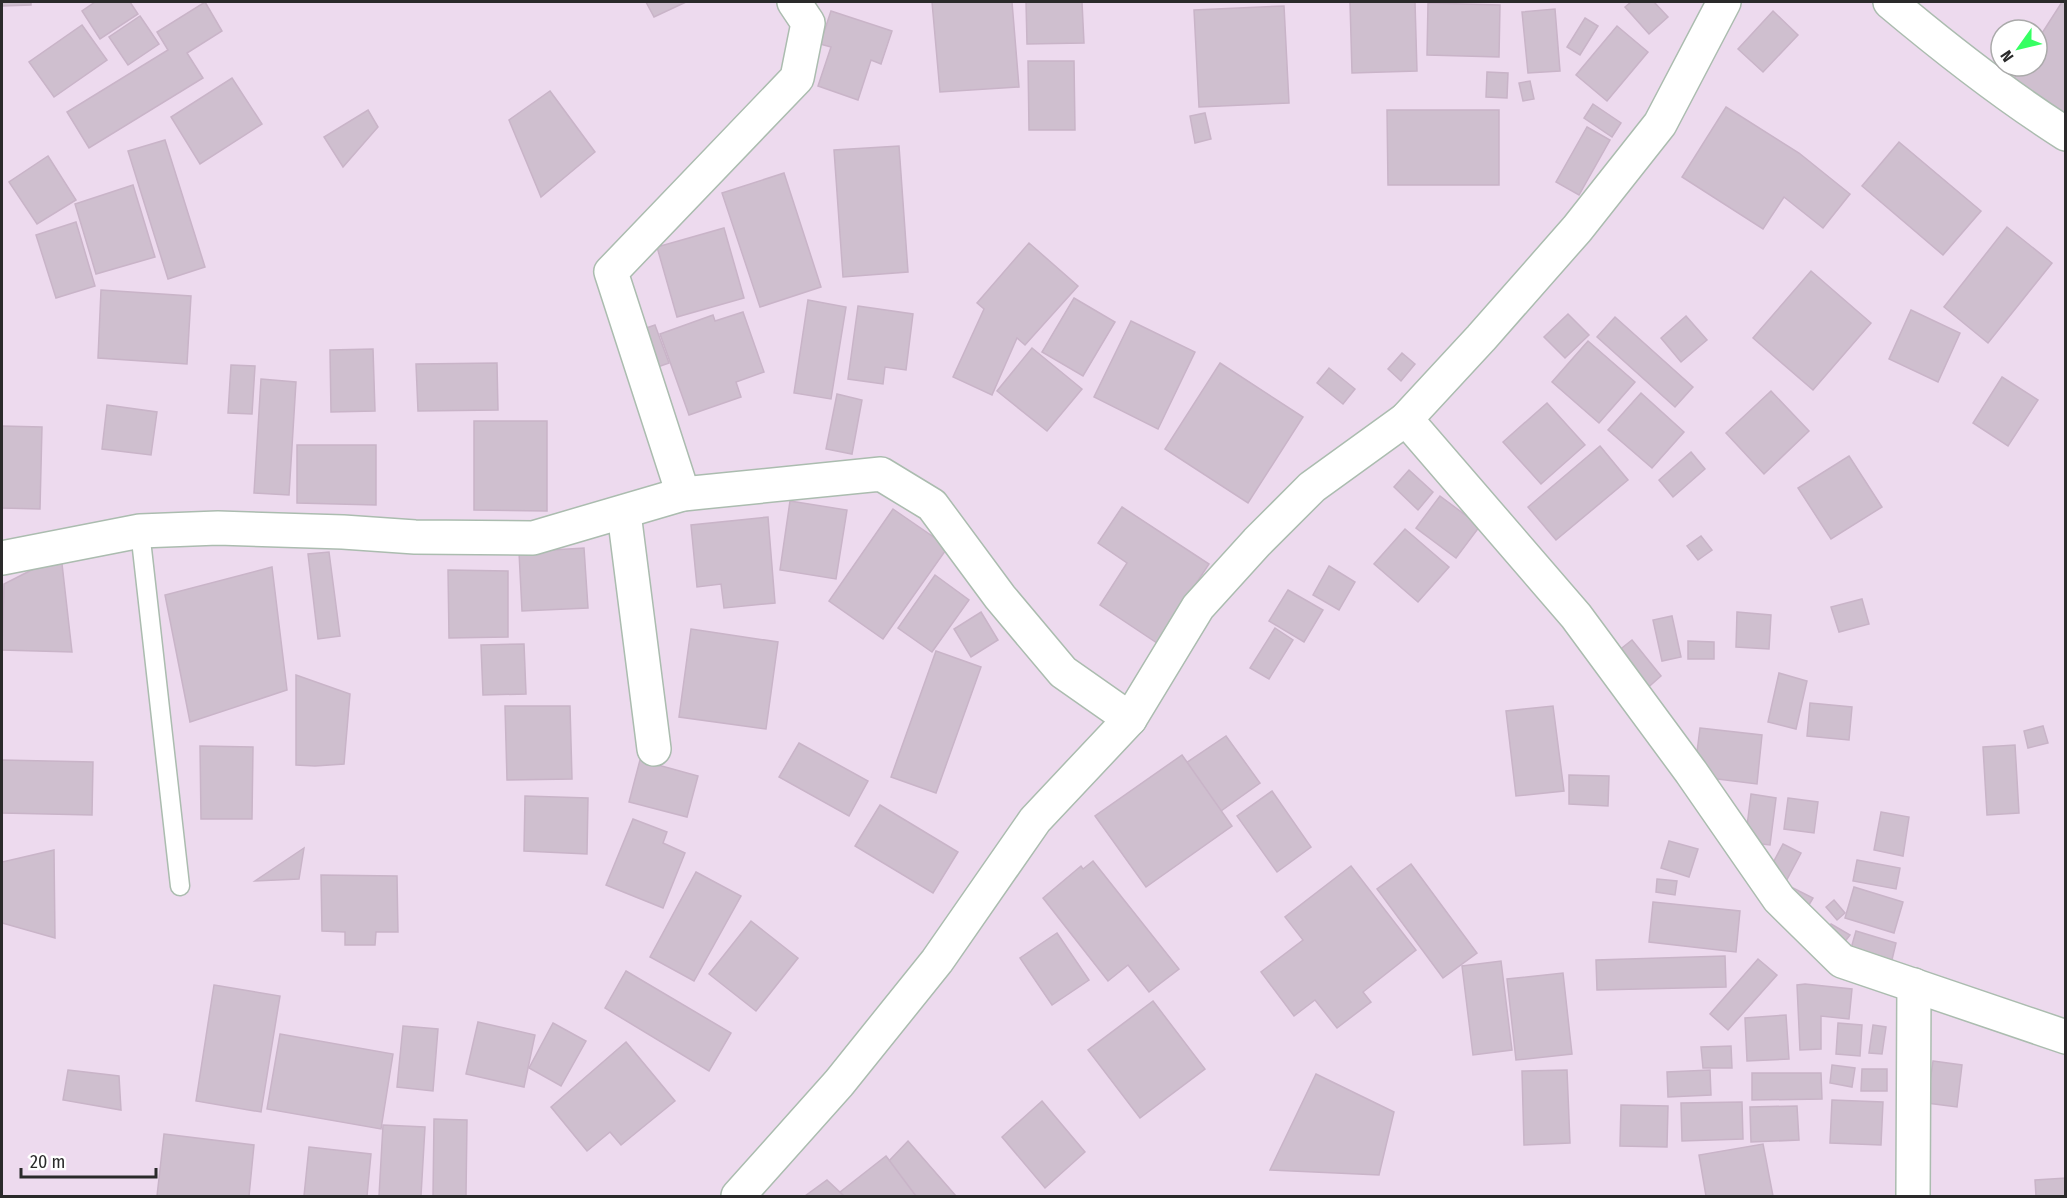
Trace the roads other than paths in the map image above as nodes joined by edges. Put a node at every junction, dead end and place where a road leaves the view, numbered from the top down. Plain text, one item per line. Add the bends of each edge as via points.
1 (794, 2) edge
2 (1724, 2) edge
3 (1890, 2) edge
4 (2066, 134) edge
5 (1406, 419) junction
6 (683, 494) junction
7 (624, 513) junction
8 (140, 531) junction
9 (2, 558) edge
10 (1130, 719) junction
11 (654, 749) dead end
12 (180, 886) dead end
13 (1914, 985) junction
14 (2066, 1037) edge
15 (738, 1197) edge
16 (1913, 1197) edge

1 - 6 street via 808,23 797,78 611,272
2 - 5 street via 1660,124 1577,230
3 - 4 street via 1990,83
5 - 10 street via 1312,487 1257,542 1198,607
5 - 13 street via 1576,616 1779,899 1842,962
6 - 7 street
6 - 10 street via 881,474 932,505 1000,597 1063,672
7 - 8 street via 533,538 218,528
7 - 11 street
8 - 9 street
8 - 12 lane
10 - 15 street via 1035,820 937,961 840,1083
13 - 14 street
13 - 16 street

